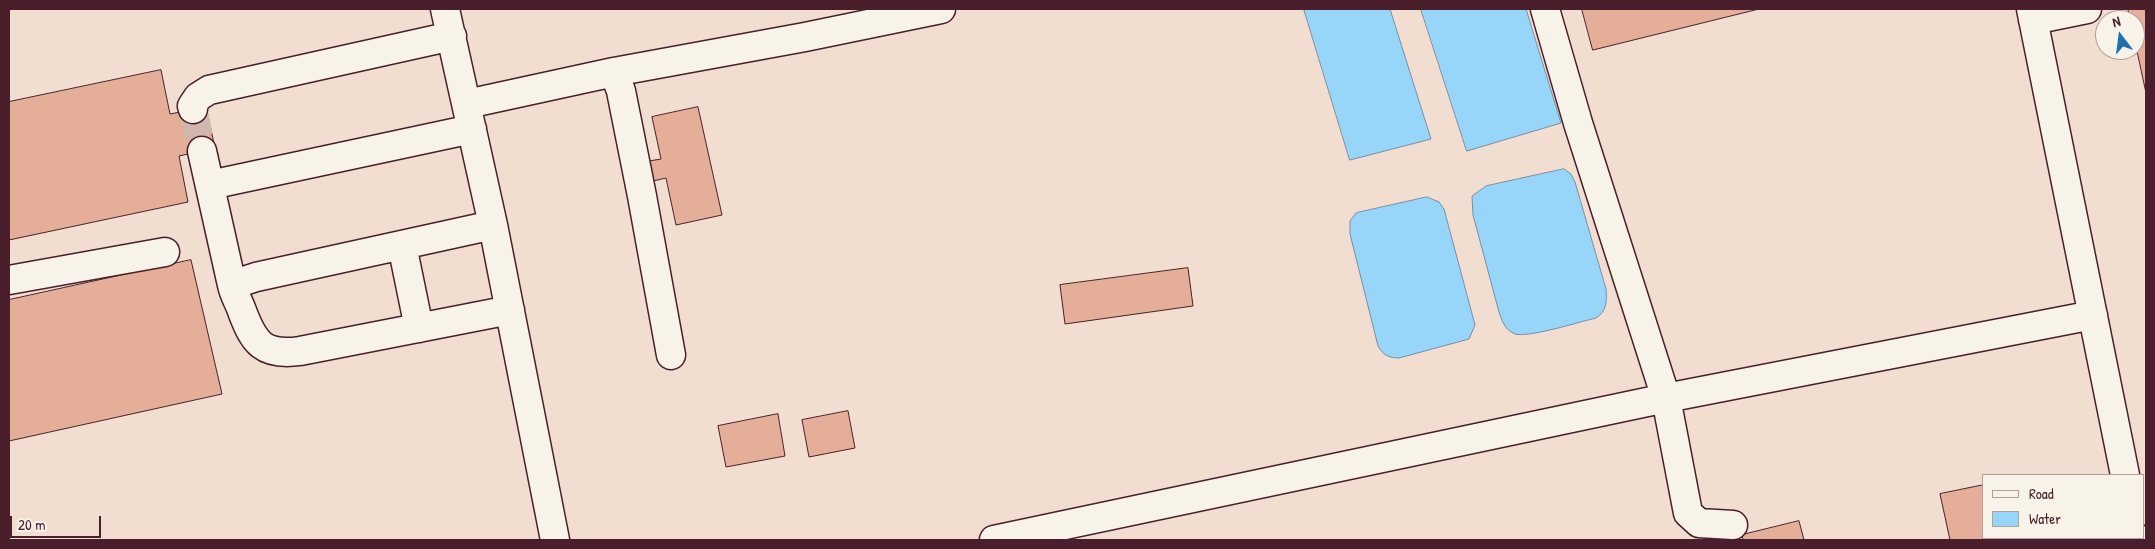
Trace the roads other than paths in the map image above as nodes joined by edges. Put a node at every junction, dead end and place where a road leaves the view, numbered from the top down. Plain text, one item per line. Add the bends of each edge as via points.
1 (445, 9) edge
2 (941, 9) edge
3 (1545, 9) edge
4 (2087, 9) edge
5 (2032, 15) edge
6 (452, 36) junction
7 (614, 72) junction
8 (193, 109) dead end
9 (470, 117) junction
10 (202, 150) tunnel mouth
11 (210, 185) junction
12 (494, 225) junction
13 (402, 245) junction
14 (164, 252) dead end
15 (9, 280) edge
16 (232, 285) junction
17 (510, 310) junction
18 (2092, 315) junction
19 (419, 328) junction
20 (671, 355) dead end
21 (1666, 398) junction
22 (2125, 474) edge
23 (1733, 525) dead end
24 (554, 540) edge
25 (994, 540) edge

1 - 6 street
2 - 7 street
3 - 21 street
4 - 5 street
5 - 18 street
6 - 8 street via 210,90 198,96
6 - 9 street
7 - 9 street
7 - 20 street via 621,91
9 - 11 street
9 - 12 street
10 - 11 street
11 - 16 street
12 - 13 street
12 - 17 street
13 - 16 street
13 - 19 street
14 - 15 street
16 - 19 street via 252,335 272,352 300,351
17 - 19 street
17 - 24 street
18 - 21 street
18 - 22 street
21 - 23 street via 1688,513 1698,523
21 - 25 street

